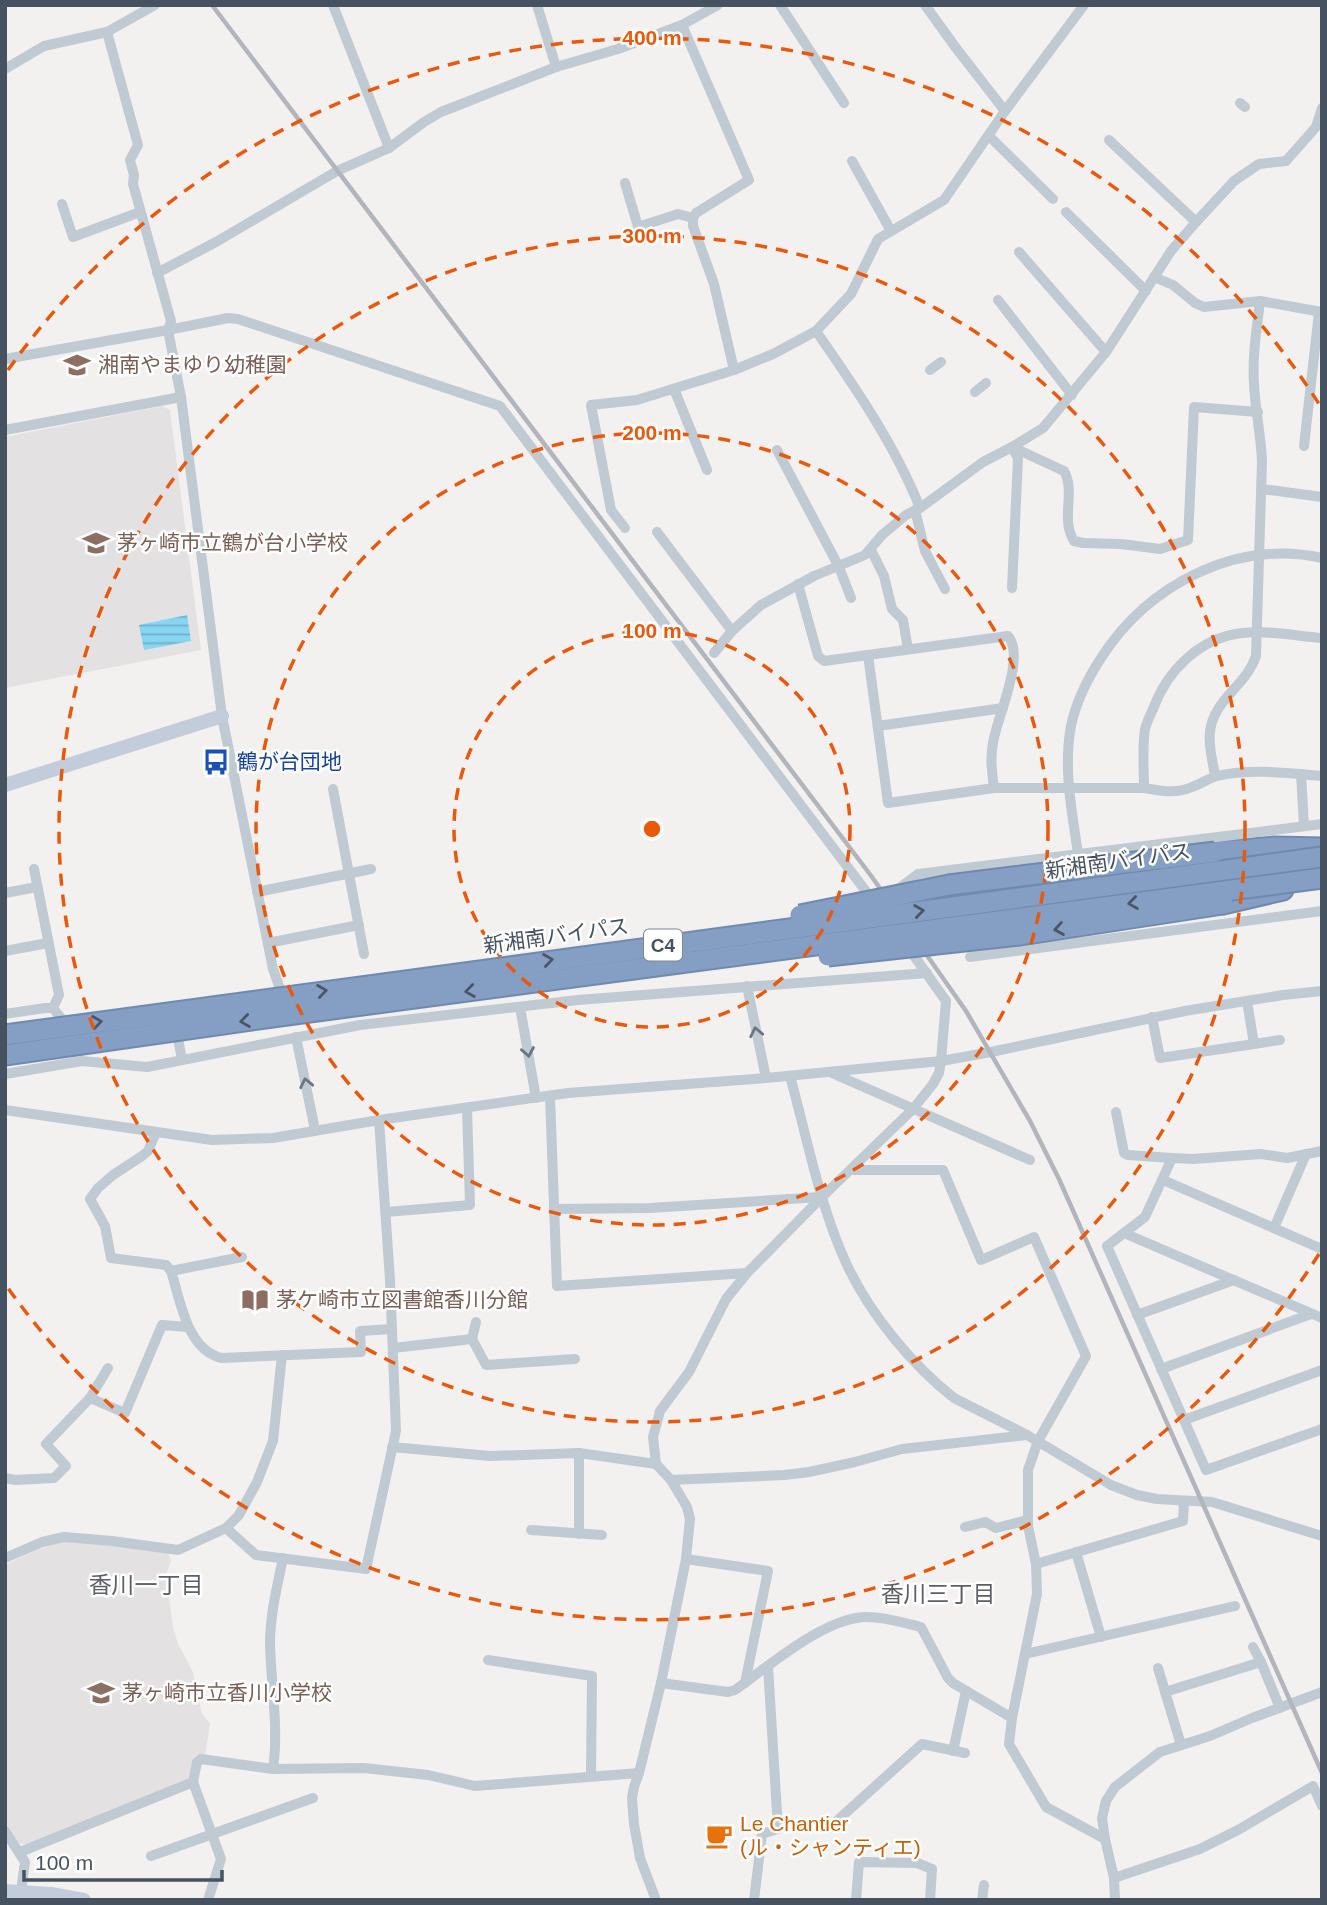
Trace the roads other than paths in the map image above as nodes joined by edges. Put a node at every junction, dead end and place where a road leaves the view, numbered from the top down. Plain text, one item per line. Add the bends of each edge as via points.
1 (155, 5) edge
2 (333, 5) edge
3 (537, 5) edge
4 (718, 5) edge
5 (780, 5) edge
6 (925, 5) edge
7 (1084, 5) edge
8 (682, 25) junction
9 (107, 32) junction
10 (556, 67) junction
11 (5, 69) edge
12 (844, 103) dead end
13 (1322, 108) edge
14 (1005, 111) junction
15 (989, 136) junction
16 (1108, 140) dead end
17 (389, 148) junction
18 (852, 161) dead end
19 (625, 183) dead end
20 (1053, 199) dead end
21 (62, 204) dead end
22 (140, 212) junction
23 (1066, 212) dead end
24 (693, 218) junction
25 (1196, 222) junction
26 (638, 227) junction
27 (891, 231) junction
28 (642, 240) dead end
29 (1019, 251) dead end
30 (157, 273) junction
31 (1154, 276) junction
32 (1146, 291) junction
33 (998, 300) dead end
34 (1260, 301) junction
35 (1320, 312) edge
36 (168, 330) junction
37 (816, 331) junction
38 (1106, 352) junction
39 (5, 359) edge
40 (940, 362) dead end
41 (734, 370) junction
42 (930, 370) dead end
43 (986, 383) dead end
44 (674, 389) junction
45 (975, 392) dead end
46 (1072, 395) junction
47 (181, 397) junction
48 (1258, 412) junction
49 (5, 430) edge
50 (1304, 446) dead end
51 (1012, 447) junction
52 (777, 450) dead end
53 (707, 470) dead end
54 (1262, 489) junction
55 (1322, 497) edge
56 (918, 509) junction
57 (625, 528) dead end
58 (657, 532) dead end
59 (871, 550) junction
60 (1259, 556) junction
61 (1322, 558) edge
62 (839, 567) junction
63 (798, 584) junction
64 (1012, 588) dead end
65 (945, 589) dead end
66 (851, 598) dead end
67 (732, 631) junction
68 (1257, 632) junction
69 (1322, 638) edge
70 (908, 649) junction
71 (714, 653) dead end
72 (868, 655) junction
73 (1003, 708) junction
74 (222, 716) junction
75 (878, 726) junction
76 (1301, 774) junction
77 (1215, 776) junction
78 (1322, 776) edge
79 (5, 785) edge
80 (1068, 787) junction
81 (994, 788) junction
82 (1144, 788) junction
83 (333, 789) dead end
84 (1322, 824) edge
85 (1304, 826) junction
86 (1322, 848) edge
87 (1078, 854) junction
88 (1322, 857) edge
89 (986, 865) junction
90 (33, 869) dead end
91 (371, 869) dead end
92 (349, 874) junction
93 (1322, 880) edge
94 (902, 886) dead end
95 (37, 887) junction
96 (257, 892) junction
97 (5, 893) edge
98 (1322, 911) edge
99 (359, 925) junction
100 (686, 942) junction
101 (48, 943) junction
102 (268, 943) junction
103 (5, 951) edge
104 (1000, 953) junction
105 (364, 954) dead end
106 (970, 957) dead end
107 (604, 973) junction
108 (928, 973) junction
109 (747, 986) junction
110 (1322, 991) edge
111 (1247, 1001) junction
112 (520, 1007) junction
113 (53, 1008) junction
114 (286, 1010) dead end
115 (5, 1014) edge
116 (1152, 1017) junction
117 (175, 1026) dead end
118 (71, 1030) dead end
119 (5, 1035) edge
120 (296, 1037) junction
121 (1280, 1040) dead end
122 (1254, 1044) junction
123 (5, 1055) edge
124 (183, 1060) junction
125 (942, 1061) junction
126 (829, 1072) junction
127 (5, 1074) edge
128 (790, 1076) junction
129 (766, 1078) junction
130 (550, 1096) junction
131 (536, 1098) junction
132 (467, 1108) junction
133 (914, 1109) junction
134 (5, 1110) edge
135 (1116, 1112) dead end
136 (379, 1120) junction
137 (315, 1130) junction
138 (156, 1132) junction
139 (1322, 1151) edge
140 (1306, 1154) junction
141 (1172, 1158) junction
142 (1030, 1160) dead end
143 (851, 1170) junction
144 (1163, 1181) junction
145 (822, 1197) junction
146 (554, 1209) junction
147 (386, 1212) junction
148 (1274, 1228) junction
149 (1124, 1233) junction
150 (1322, 1249) edge
151 (242, 1257) dead end
152 (171, 1271) junction
153 (747, 1273) junction
154 (1234, 1280) junction
155 (1137, 1315) junction
156 (1316, 1316) edge
157 (476, 1322) dead end
158 (188, 1327) junction
159 (392, 1329) junction
160 (472, 1339) junction
161 (393, 1348) junction
162 (282, 1355) junction
163 (575, 1359) dead end
164 (108, 1368) dead end
165 (1161, 1369) junction
166 (1322, 1370) edge
167 (90, 1398) junction
168 (1184, 1420) junction
169 (1322, 1429) edge
170 (1027, 1435) junction
171 (1038, 1441) junction
172 (392, 1447) junction
173 (579, 1452) junction
174 (656, 1464) junction
175 (5, 1478) edge
176 (671, 1480) junction
177 (1184, 1500) junction
178 (1028, 1520) junction
179 (965, 1527) dead end
180 (226, 1528) junction
181 (531, 1530) dead end
182 (579, 1534) junction
183 (602, 1535) dead end
184 (1322, 1536) edge
185 (1076, 1552) junction
186 (5, 1558) edge
187 (283, 1558) junction
188 (686, 1559) junction
189 (1036, 1564) junction
190 (1235, 1606) dead end
191 (1101, 1637) junction
192 (1253, 1647) dead end
193 (1025, 1654) junction
194 (488, 1660) dead end
195 (1261, 1662) junction
196 (768, 1666) junction
197 (1158, 1668) dead end
198 (661, 1683) junction
199 (745, 1683) junction
200 (966, 1691) junction
201 (1165, 1692) junction
202 (1322, 1692) edge
203 (1280, 1709) junction
204 (1012, 1718) junction
205 (1181, 1745) junction
206 (953, 1751) junction
207 (965, 1753) dead end
208 (273, 1769) junction
209 (639, 1773) junction
210 (591, 1776) junction
211 (193, 1782) junction
212 (313, 1797) dead end
213 (1322, 1805) edge
214 (829, 1828) dead end
215 (5, 1831) edge
216 (212, 1834) junction
217 (1105, 1839) junction
218 (20, 1852) junction
219 (151, 1856) dead end
220 (1114, 1878) junction
221 (984, 1885) dead end
222 (5, 1891) edge
223 (21, 1891) junction
224 (50, 1897) edge
225 (84, 1900) edge
226 (208, 1900) edge
227 (656, 1900) edge
228 (754, 1900) edge
229 (856, 1900) edge
230 (930, 1900) edge
231 (982, 1900) edge
232 (1115, 1900) edge

1 - 9 street
2 - 17 street
3 - 10 street
4 - 8 street
5 - 12 street
6 - 14 street
7 - 14 street
8 - 10 street
8 - 24 street via 749,180
9 - 11 street via 44,46
9 - 22 street via 138,145 130,160
10 - 17 street via 440,112
13 - 25 street via 1316,127 1286,161 1259,164 1234,181
14 - 15 street
15 - 20 street
15 - 27 street via 944,200
16 - 25 street
17 - 30 street via 337,171
18 - 27 street
19 - 26 street
21 - 22 street via 73,237
22 - 30 street
23 - 32 street
24 - 26 street via 678,214
24 - 41 street
25 - 31 street
26 - 28 street
27 - 37 street via 878,239 851,294
29 - 38 street
30 - 36 street via 171,321
31 - 32 street
31 - 34 street via 1204,307
32 - 38 street
33 - 46 street
34 - 35 street
34 - 48 street via 1254,360
35 - 50 street
36 - 39 street
36 - 47 street
36 - 108 street via 238,319 500,406
37 - 41 street
37 - 56 street via 911,483
38 - 46 street
40 - 42 street
41 - 44 street
43 - 45 street
44 - 53 street
44 - 57 street via 637,400 591,405 611,510
46 - 51 street via 1043,428
47 - 49 street
47 - 74 street
48 - 51 street via 1194,407 1188,540 1160,549 1074,541 1067,525 1068,478 1064,471
48 - 54 street
51 - 56 street
51 - 64 street via 1018,458
52 - 62 street
54 - 55 street
54 - 60 street
56 - 59 street via 882,535
56 - 65 street via 925,551
58 - 67 street
59 - 62 street
59 - 70 street via 884,576 892,609 903,620
60 - 61 street
60 - 68 street
60 - 80 street via 1229,561 1175,584 1126,624 1091,674 1079,701 1068,750
62 - 63 street
62 - 66 street
63 - 67 street via 761,605
63 - 72 street via 818,656 824,661
67 - 71 street
68 - 69 street
68 - 77 street via 1250,672 1212,721
68 - 82 street via 1217,640 1177,666 1159,692 1145,728
70 - 72 street
70 - 73 street via 1008,636 1013,642 1013,663
72 - 75 street
73 - 75 street
73 - 81 street via 992,747
74 - 79 street
74 - 96 street
75 - 81 street via 888,803
76 - 77 street via 1259,771
76 - 78 street
76 - 85 street
77 - 82 street via 1180,791
80 - 81 street
80 - 82 street
80 - 87 street
83 - 92 street
84 - 85 street
85 - 87 street
86 - 100 highway, bridge via 1215,852 938,887
87 - 89 street
100 -> 88 highway, 新湘南バイパス / C4, bridge
89 - 94 street via 918,874
89 - 104 street
90 - 95 street
91 - 92 street
92 - 96 street
92 - 99 street
93 -> 107 highway, 新湘南バイパス / C4, bridge
93 -> 107 highway, bridge via 1223,904 1020,935 726,967
95 - 97 street
95 - 101 street
96 - 102 street
98 - 104 street
99 - 102 street
99 - 105 street
119 -> 100 highway, 新湘南バイパス / C4, bridge
101 - 103 street
101 - 113 street via 59,995
102 - 114 street
104 - 106 street
107 -> 123 highway, 新湘南バイパス / C4, bridge
108 - 109 street
108 - 125 street via 946,1001
109 - 112 street
129 -> 109 street
110 - 111 street
111 - 116 street
111 - 122 street
112 - 120 street via 360,1024
112 -> 131 street
113 - 115 street
113 - 118 street
116 - 122 street via 1160,1059
116 - 125 street
117 - 124 street
120 - 124 street
137 -> 120 street
121 - 122 street
124 - 127 street via 147,1067 82,1061
125 - 126 street
125 - 133 street via 933,1084
126 - 128 street
126 - 133 street
128 - 129 street
128 - 145 street
129 - 130 street
130 - 131 street
130 - 146 street
131 - 132 street
132 - 136 street
132 - 147 street via 470,1205
133 - 142 street
133 - 143 street
134 - 138 street
135 - 141 street via 1124,1153
136 - 137 street
136 - 147 street
137 - 138 street via 273,1138 212,1140
138 - 152 street via 148,1150 90,1199 105,1226 111,1258 166,1265
139 - 140 street
140 - 141 street
140 - 148 street
141 - 144 street
143 - 145 street
143 - 171 street via 943,1170 981,1260 1034,1237 1086,1356
144 - 148 street
144 - 149 street via 1145,1217
145 - 146 street
145 - 153 street
145 - 170 street via 848,1266 877,1317 902,1347 954,1398
146 - 153 street via 557,1286
147 - 159 street
148 - 150 street
149 - 154 street
149 - 155 street via 1107,1246
151 - 152 street
152 - 158 street
153 - 174 street via 726,1299 689,1372 660,1411 653,1437
154 - 155 street
154 - 156 street
155 - 165 street
156 - 165 street
157 - 160 street
158 - 162 street via 213,1356
158 - 167 street via 162,1325 125,1413
159 - 161 street
159 - 162 street via 360,1331 361,1352
160 - 161 street
160 - 163 street via 486,1364
161 - 172 street via 396,1431
162 - 180 street via 274,1441 239,1516
164 - 167 street
165 - 168 street
166 - 168 street
167 - 175 street via 46,1444 66,1466 54,1478
168 - 169 street via 1206,1470
170 - 171 street
170 - 176 street via 902,1449 796,1474
171 - 177 street via 1111,1485 1137,1495
171 - 178 street via 1028,1470
172 - 173 street via 490,1457
172 - 187 street via 366,1569
173 - 174 street
173 - 182 street
174 - 176 street
176 - 188 street via 690,1519
177 - 184 street via 1212,1502
177 - 185 street via 1183,1521
178 - 179 street via 996,1528 985,1522
178 - 189 street
180 - 186 street via 178,1550 64,1537
180 - 187 street via 256,1555
181 - 182 street
182 - 183 street
185 - 189 street
185 - 191 street
187 - 208 street via 271,1615
188 - 198 street
188 - 199 street via 768,1571
189 - 193 street via 1037,1594
190 - 191 street
191 - 193 street
192 - 195 street
193 - 204 street
194 - 210 street via 592,1676
195 - 201 street
195 - 203 street
196 - 199 street
196 - 200 street via 847,1619 877,1618 921,1627 948,1678
196 - 228 street via 778,1829 762,1834
197 - 201 street
198 - 199 street via 728,1692
198 - 209 street
200 - 204 street
200 - 206 street
201 - 205 street
202 - 203 street
203 - 205 street
204 - 217 street via 1009,1744 1046,1807
205 - 217 street via 1160,1752 1115,1787 1102,1818
206 - 207 street
206 - 214 street via 922,1744
208 - 210 street via 364,1768 428,1774 475,1786
208 - 211 street via 201,1759
209 - 210 street
209 - 227 street via 632,1798 634,1824 640,1858
211 - 216 street
211 - 218 street
212 - 216 street
213 - 220 street via 1313,1786 1200,1849
215 - 218 street
216 - 219 street
216 - 226 street via 220,1859
217 - 220 street
218 - 223 street via 26,1868
220 - 232 street
221 - 231 street
222 - 223 street
223 - 224 street
224 - 225 street
229 - 230 street via 859,1862 917,1863 932,1869

